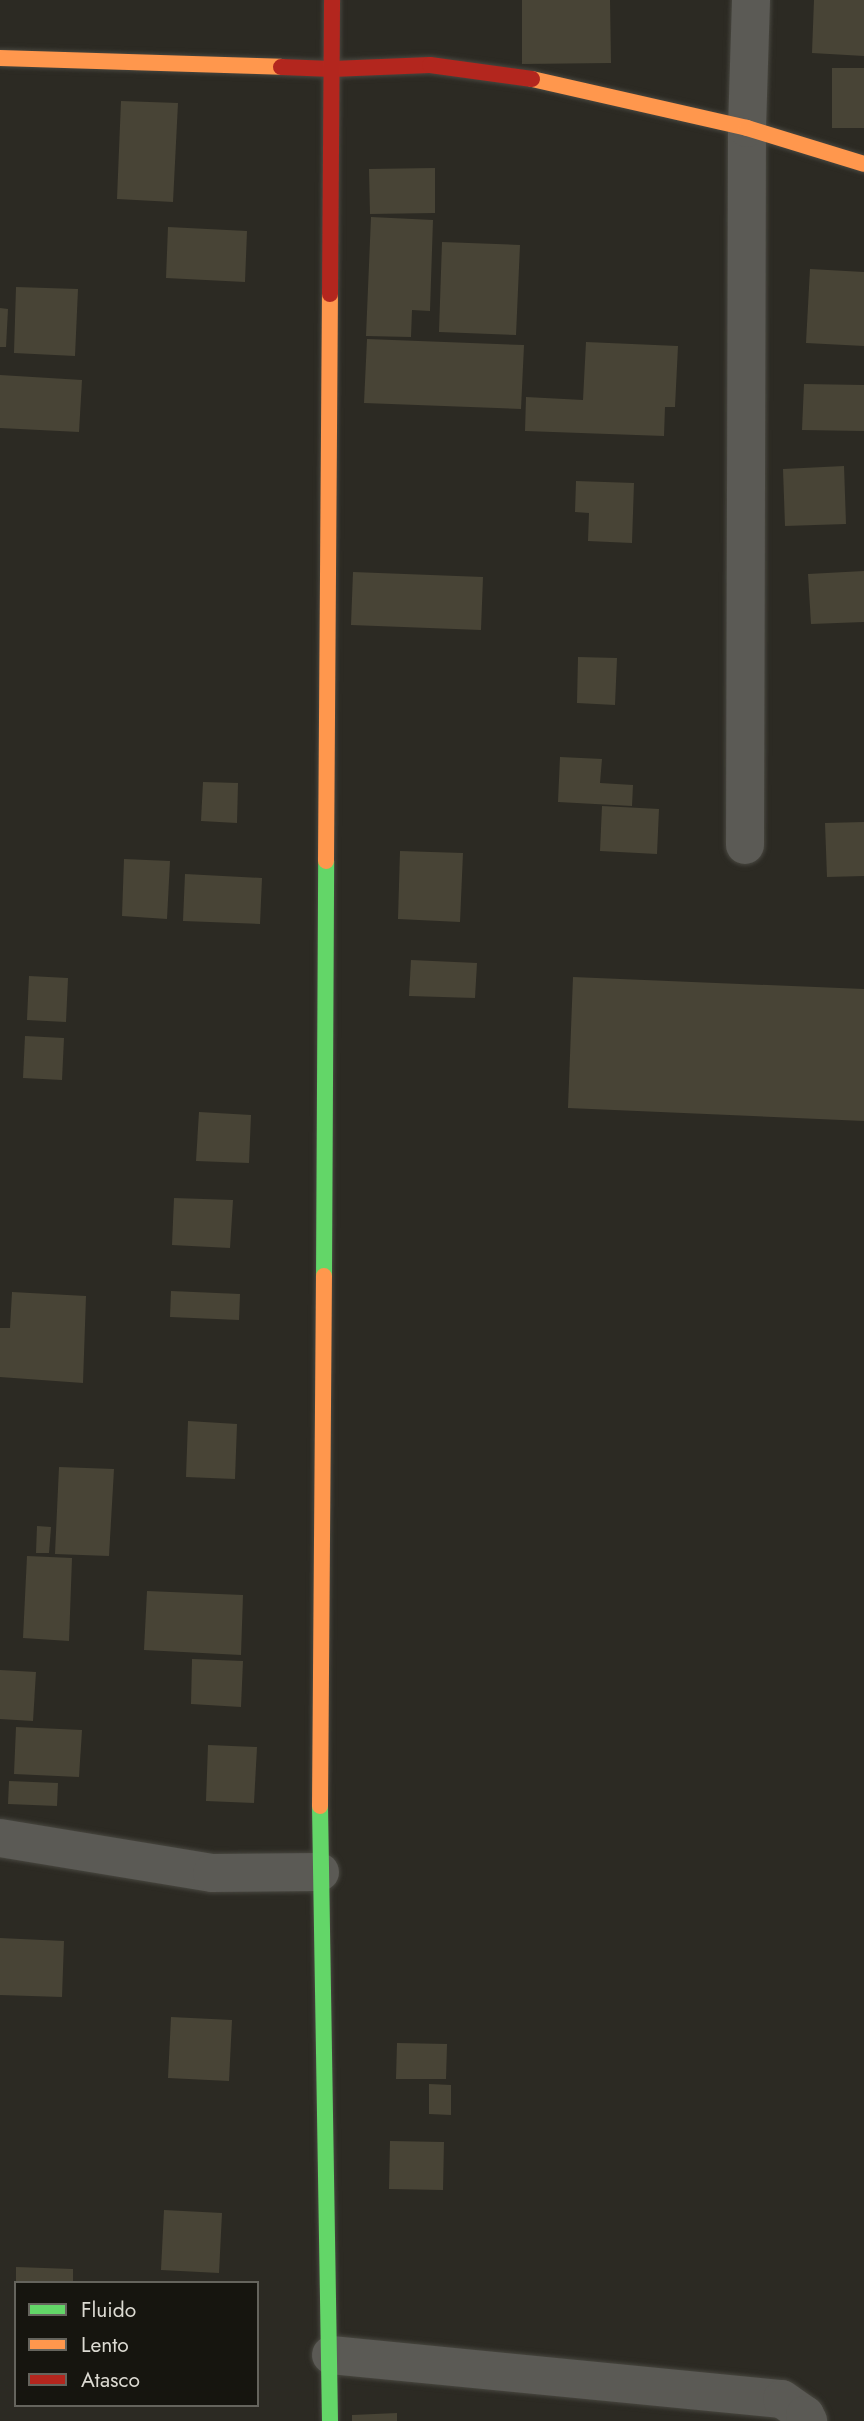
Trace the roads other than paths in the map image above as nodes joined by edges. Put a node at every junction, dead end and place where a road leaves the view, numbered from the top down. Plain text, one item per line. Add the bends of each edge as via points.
1 (332, 0) edge
2 (751, 0) edge
3 (0, 58) edge
4 (332, 69) junction
5 (747, 128) junction
6 (864, 164) edge
7 (745, 845) dead end
8 (0, 1838) edge
9 (320, 1872) junction
10 (331, 2355) junction
11 (330, 2421) edge
12 (808, 2421) edge

1 - 4 street
2 - 5 street
3 - 4 street
4 - 5 street via 430,65 536,80
4 - 9 street
5 - 6 street
5 - 7 street
8 - 9 street via 212,1873
9 - 10 street
10 - 11 street
10 - 12 street via 782,2399

